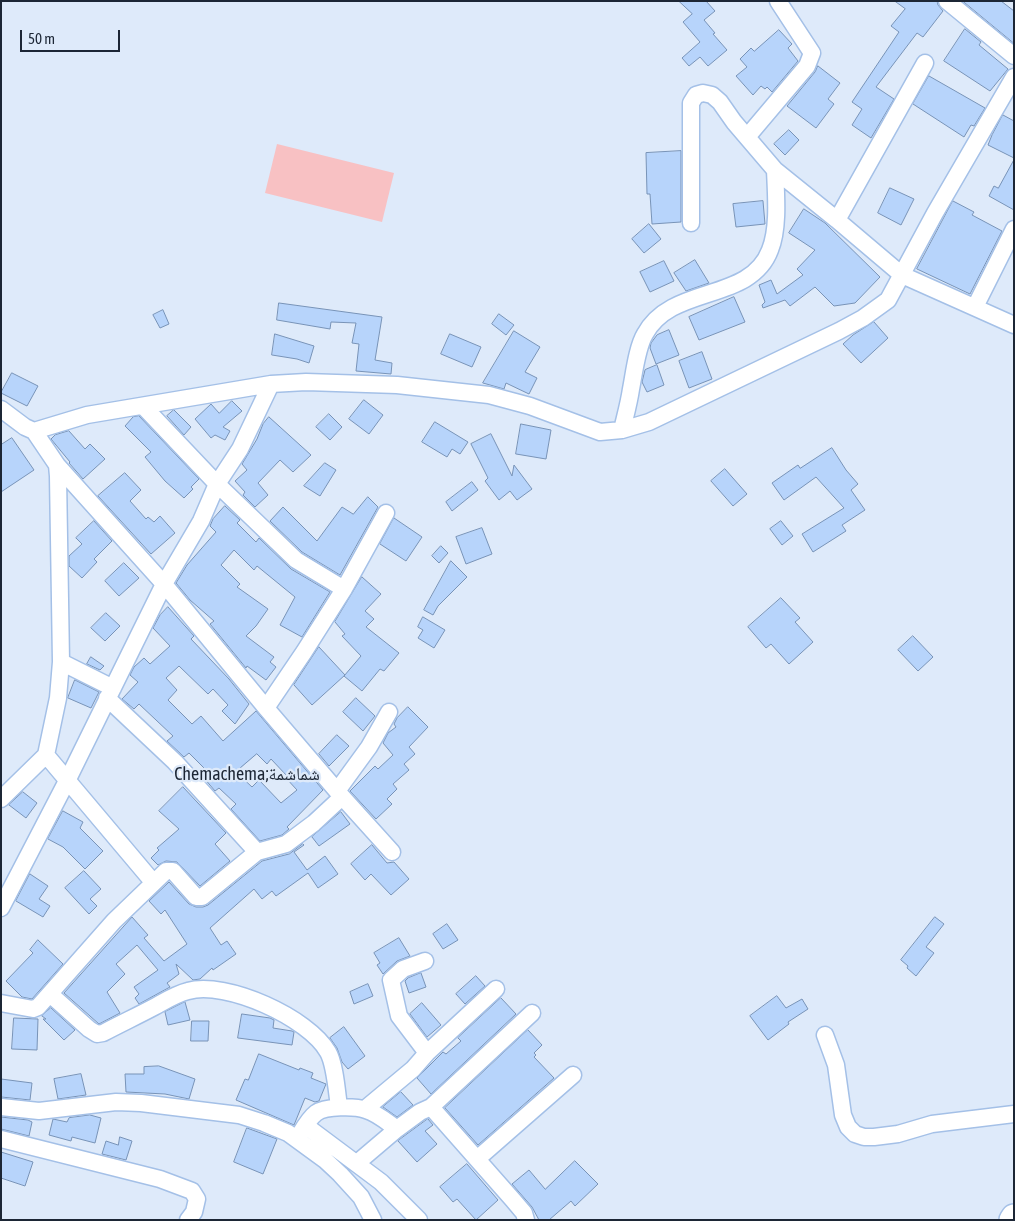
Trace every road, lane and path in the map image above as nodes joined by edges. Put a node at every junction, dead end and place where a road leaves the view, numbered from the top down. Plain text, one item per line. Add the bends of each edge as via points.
1 (778, 1) edge
2 (947, 1) edge
3 (1014, 56) edge
4 (925, 63) dead end
5 (1014, 77) edge
6 (746, 137) junction
7 (775, 170) junction
8 (837, 220) junction
9 (691, 223) dead end
10 (1014, 229) edge
11 (902, 275) junction
12 (974, 307) junction
13 (1014, 325) edge
14 (271, 384) junction
15 (144, 407) junction
16 (1, 409) edge
17 (622, 430) junction
18 (34, 431) junction
19 (57, 465) junction
20 (217, 484) junction
21 (386, 513) dead end
22 (164, 584) junction
23 (344, 588) junction
24 (61, 662) junction
25 (110, 693) junction
26 (266, 708) junction
27 (389, 712) dead end
28 (46, 754) junction
29 (68, 779) junction
30 (340, 794) junction
31 (1, 799) edge
32 (257, 852) junction
33 (392, 852) dead end
34 (154, 882) junction
35 (1, 908) edge
36 (425, 961) dead end
37 (496, 989) dead end
38 (50, 994) junction
39 (1, 1003) edge
40 (532, 1012) dead end
41 (825, 1035) dead end
42 (427, 1053) junction
43 (573, 1075) dead end
44 (1, 1107) edge
45 (432, 1107) junction
46 (339, 1108) junction
47 (365, 1109) junction
48 (1014, 1114) edge
49 (397, 1129) junction
50 (301, 1132) junction
51 (1, 1139) edge
52 (477, 1159) junction
53 (357, 1163) junction
54 (188, 1220) edge
55 (373, 1220) edge
56 (419, 1220) edge
57 (526, 1220) edge

1 - 6 street via 812,54 807,66
2 - 3 street
4 - 8 street
5 - 11 street
6 - 7 street
6 - 9 street via 712,95 696,95 691,103
7 - 8 street
7 - 17 street via 774,234 765,260 740,282 682,301 654,322 644,334
8 - 11 street
10 - 12 street
11 - 12 street
11 - 17 street via 888,300 863,318 649,422
12 - 13 street
14 - 15 street
14 - 17 street via 396,385 489,396 530,406 600,432
14 - 20 street via 240,449
15 - 18 street via 87,415
15 - 20 street
16 - 18 street
18 - 19 street
19 - 22 street
19 - 24 street
20 - 22 street via 201,521
20 - 23 street via 296,560
21 - 23 street
22 - 25 street
22 - 26 street
23 - 26 street
24 - 25 street
24 - 28 street via 58,698
25 - 29 street
25 - 32 street
26 - 30 street
27 - 30 street
28 - 29 street
28 - 31 street
29 - 34 street
29 - 35 street
30 - 32 street via 314,823 286,844
30 - 33 street
32 - 34 street via 202,897 196,897 173,871 166,871
34 - 38 street via 114,921
36 - 42 street via 402,970 392,980 399,1016
37 - 42 street
38 - 39 street via 33,1010
38 - 46 street via 97,1034 189,990 210,989 254,999 304,1026 329,1052
40 - 45 street
41 - 48 street via 836,1065 844,1115 848,1127 855,1134 864,1137 898,1134 932,1124
42 - 47 street
43 - 52 street
44 - 50 street via 39,1111 116,1102 162,1104 239,1115 288,1132
45 - 49 street
45 - 52 street
46 - 47 street
46 - 50 street via 322,1109
47 - 49 street
49 - 53 street
50 - 53 street
50 - 55 street via 361,1197
51 - 54 street via 192,1191 197,1206
52 - 57 street via 524,1213
53 - 56 street

